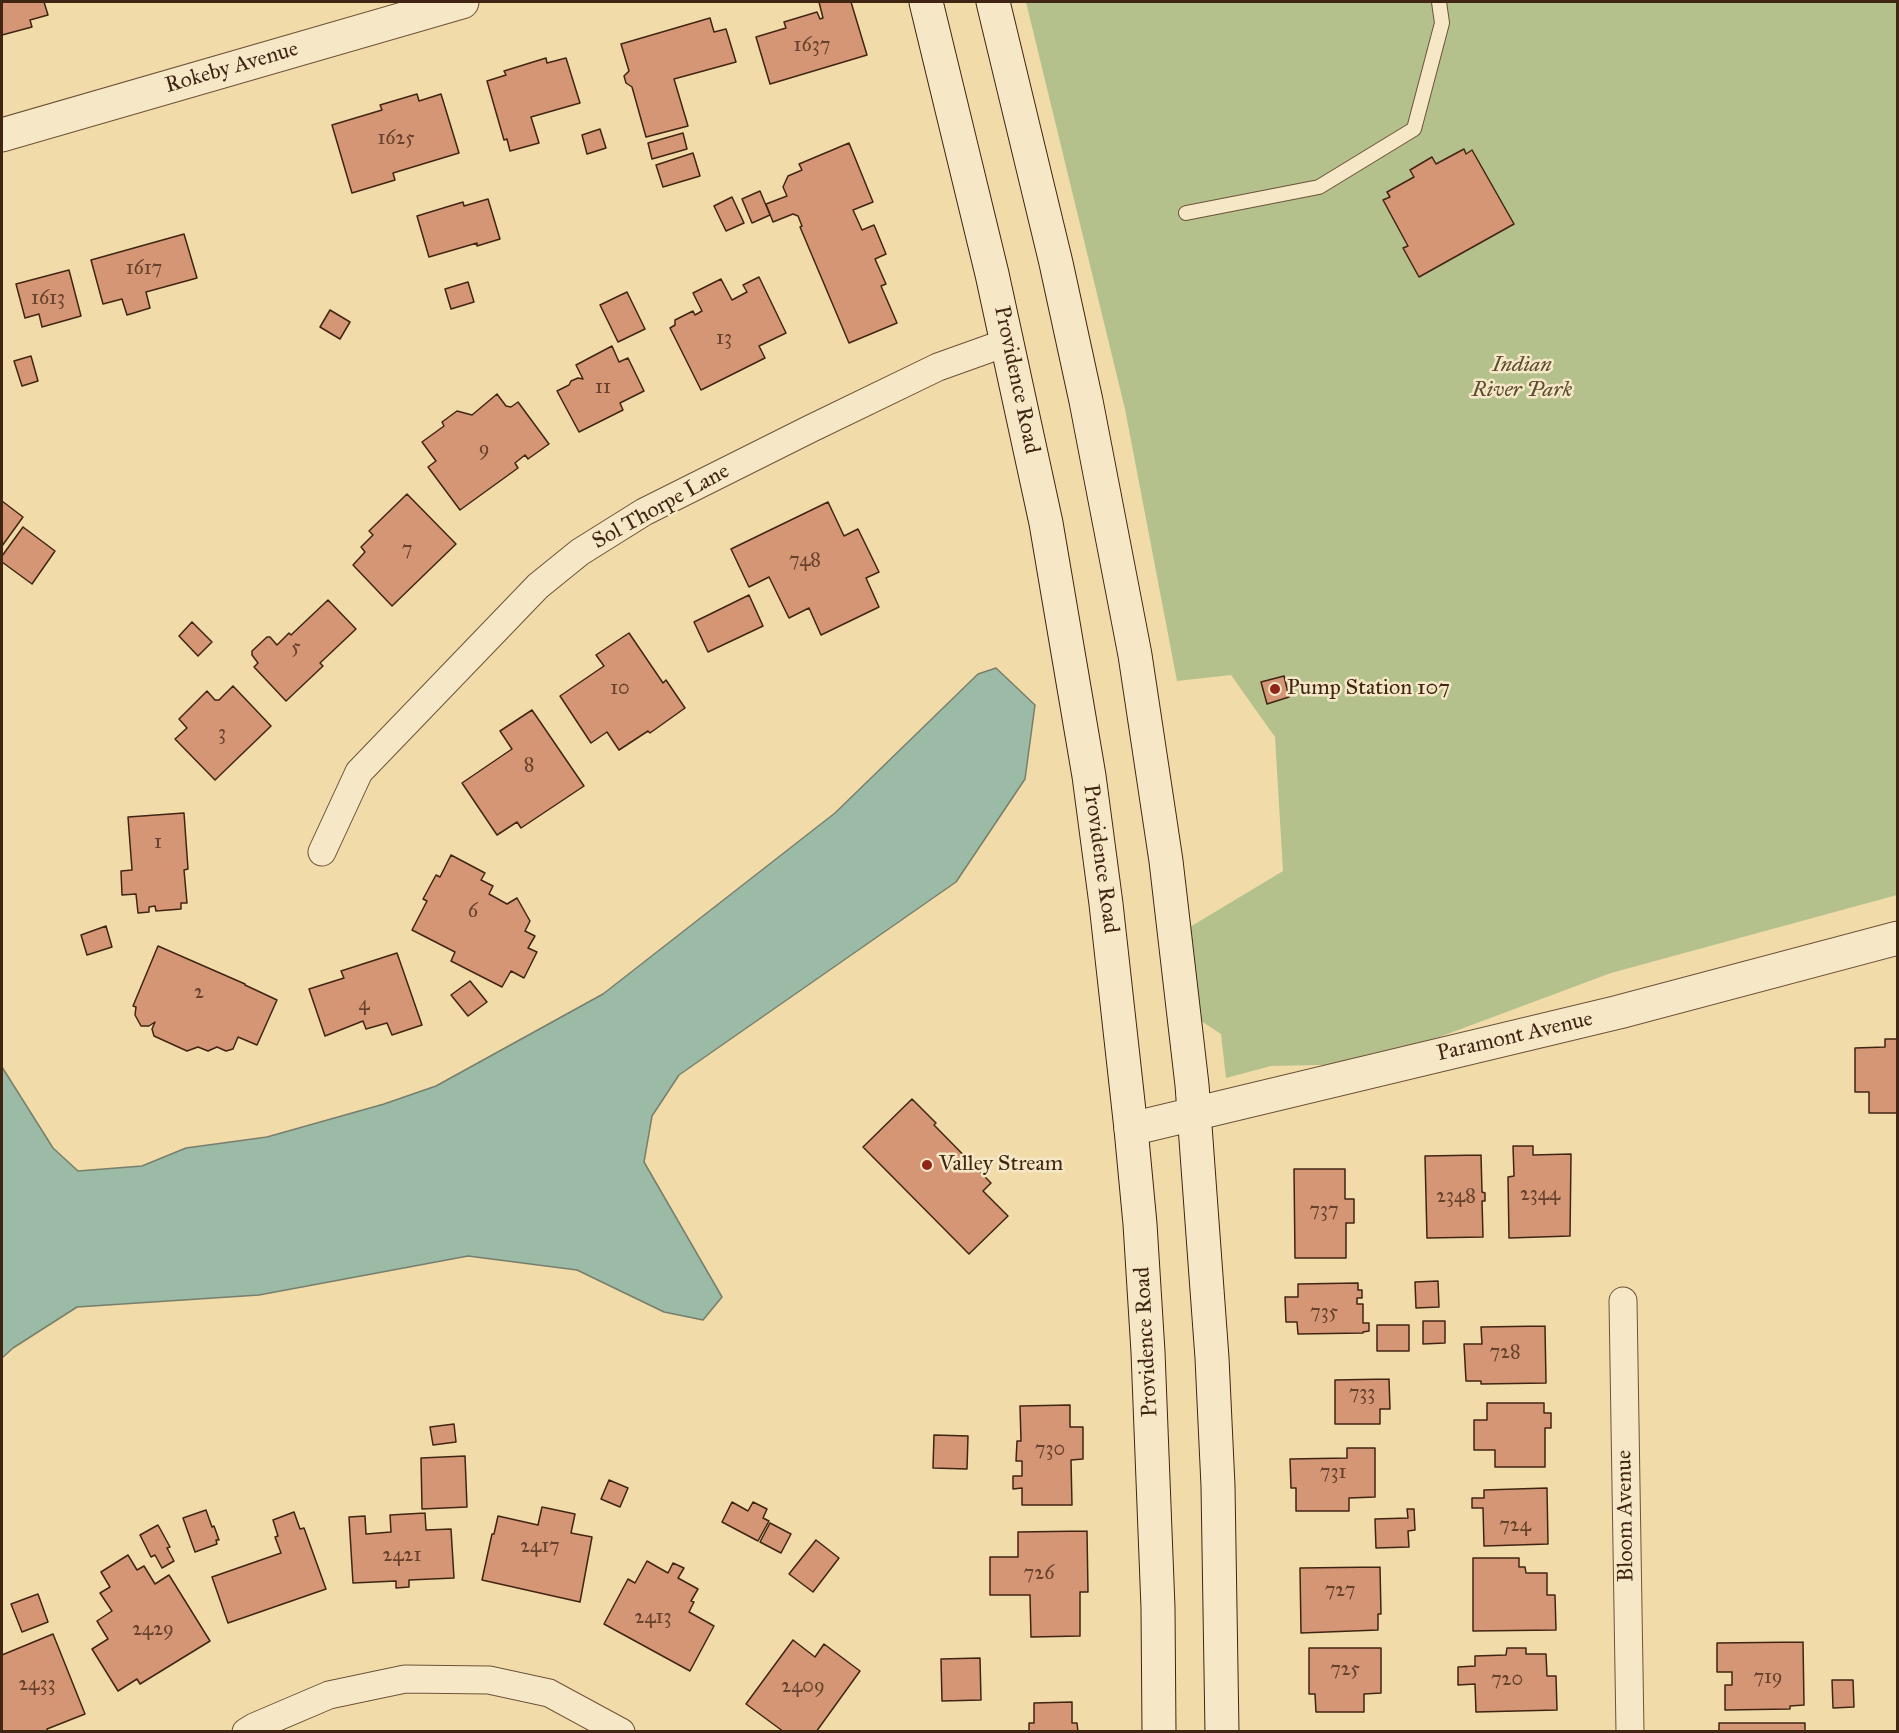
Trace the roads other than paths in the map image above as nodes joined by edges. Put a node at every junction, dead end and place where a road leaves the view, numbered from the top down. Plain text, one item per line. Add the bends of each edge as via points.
1 (462, 2) edge
2 (926, 2) edge
3 (993, 2) edge
4 (1439, 2) edge
5 (2, 135) edge
6 (1186, 213) dead end
7 (1008, 342) junction
8 (322, 852) dead end
9 (1898, 938) edge
10 (1194, 1114) junction
11 (1131, 1129) junction
12 (1623, 1301) dead end
13 (246, 1731) edge
14 (620, 1731) edge
15 (1159, 1731) edge
16 (1222, 1731) edge
17 (1630, 1731) edge

1 - 5 main road, Rokeby Avenue
2 - 7 main road, Providence Road
3 - 10 main road via 1056,263 1124,597 1166,861
4 - 6 lane via 1442,23 1414,129 1319,187
7 - 8 street, Sol Thorpe Lane via 938,367 831,419 644,512 580,552 538,586 359,772
7 - 11 main road, Providence Road via 1046,523 1089,776
9 - 10 main road, Paramont Avenue via 1619,1012
10 - 11 main road, Paramont Avenue
10 - 16 main road via 1218,1486
11 - 15 main road, Providence Road via 1148,1352
12 - 17 street, Bloom Avenue
13 - 14 street via 329,1695 405,1679 489,1680 549,1693

